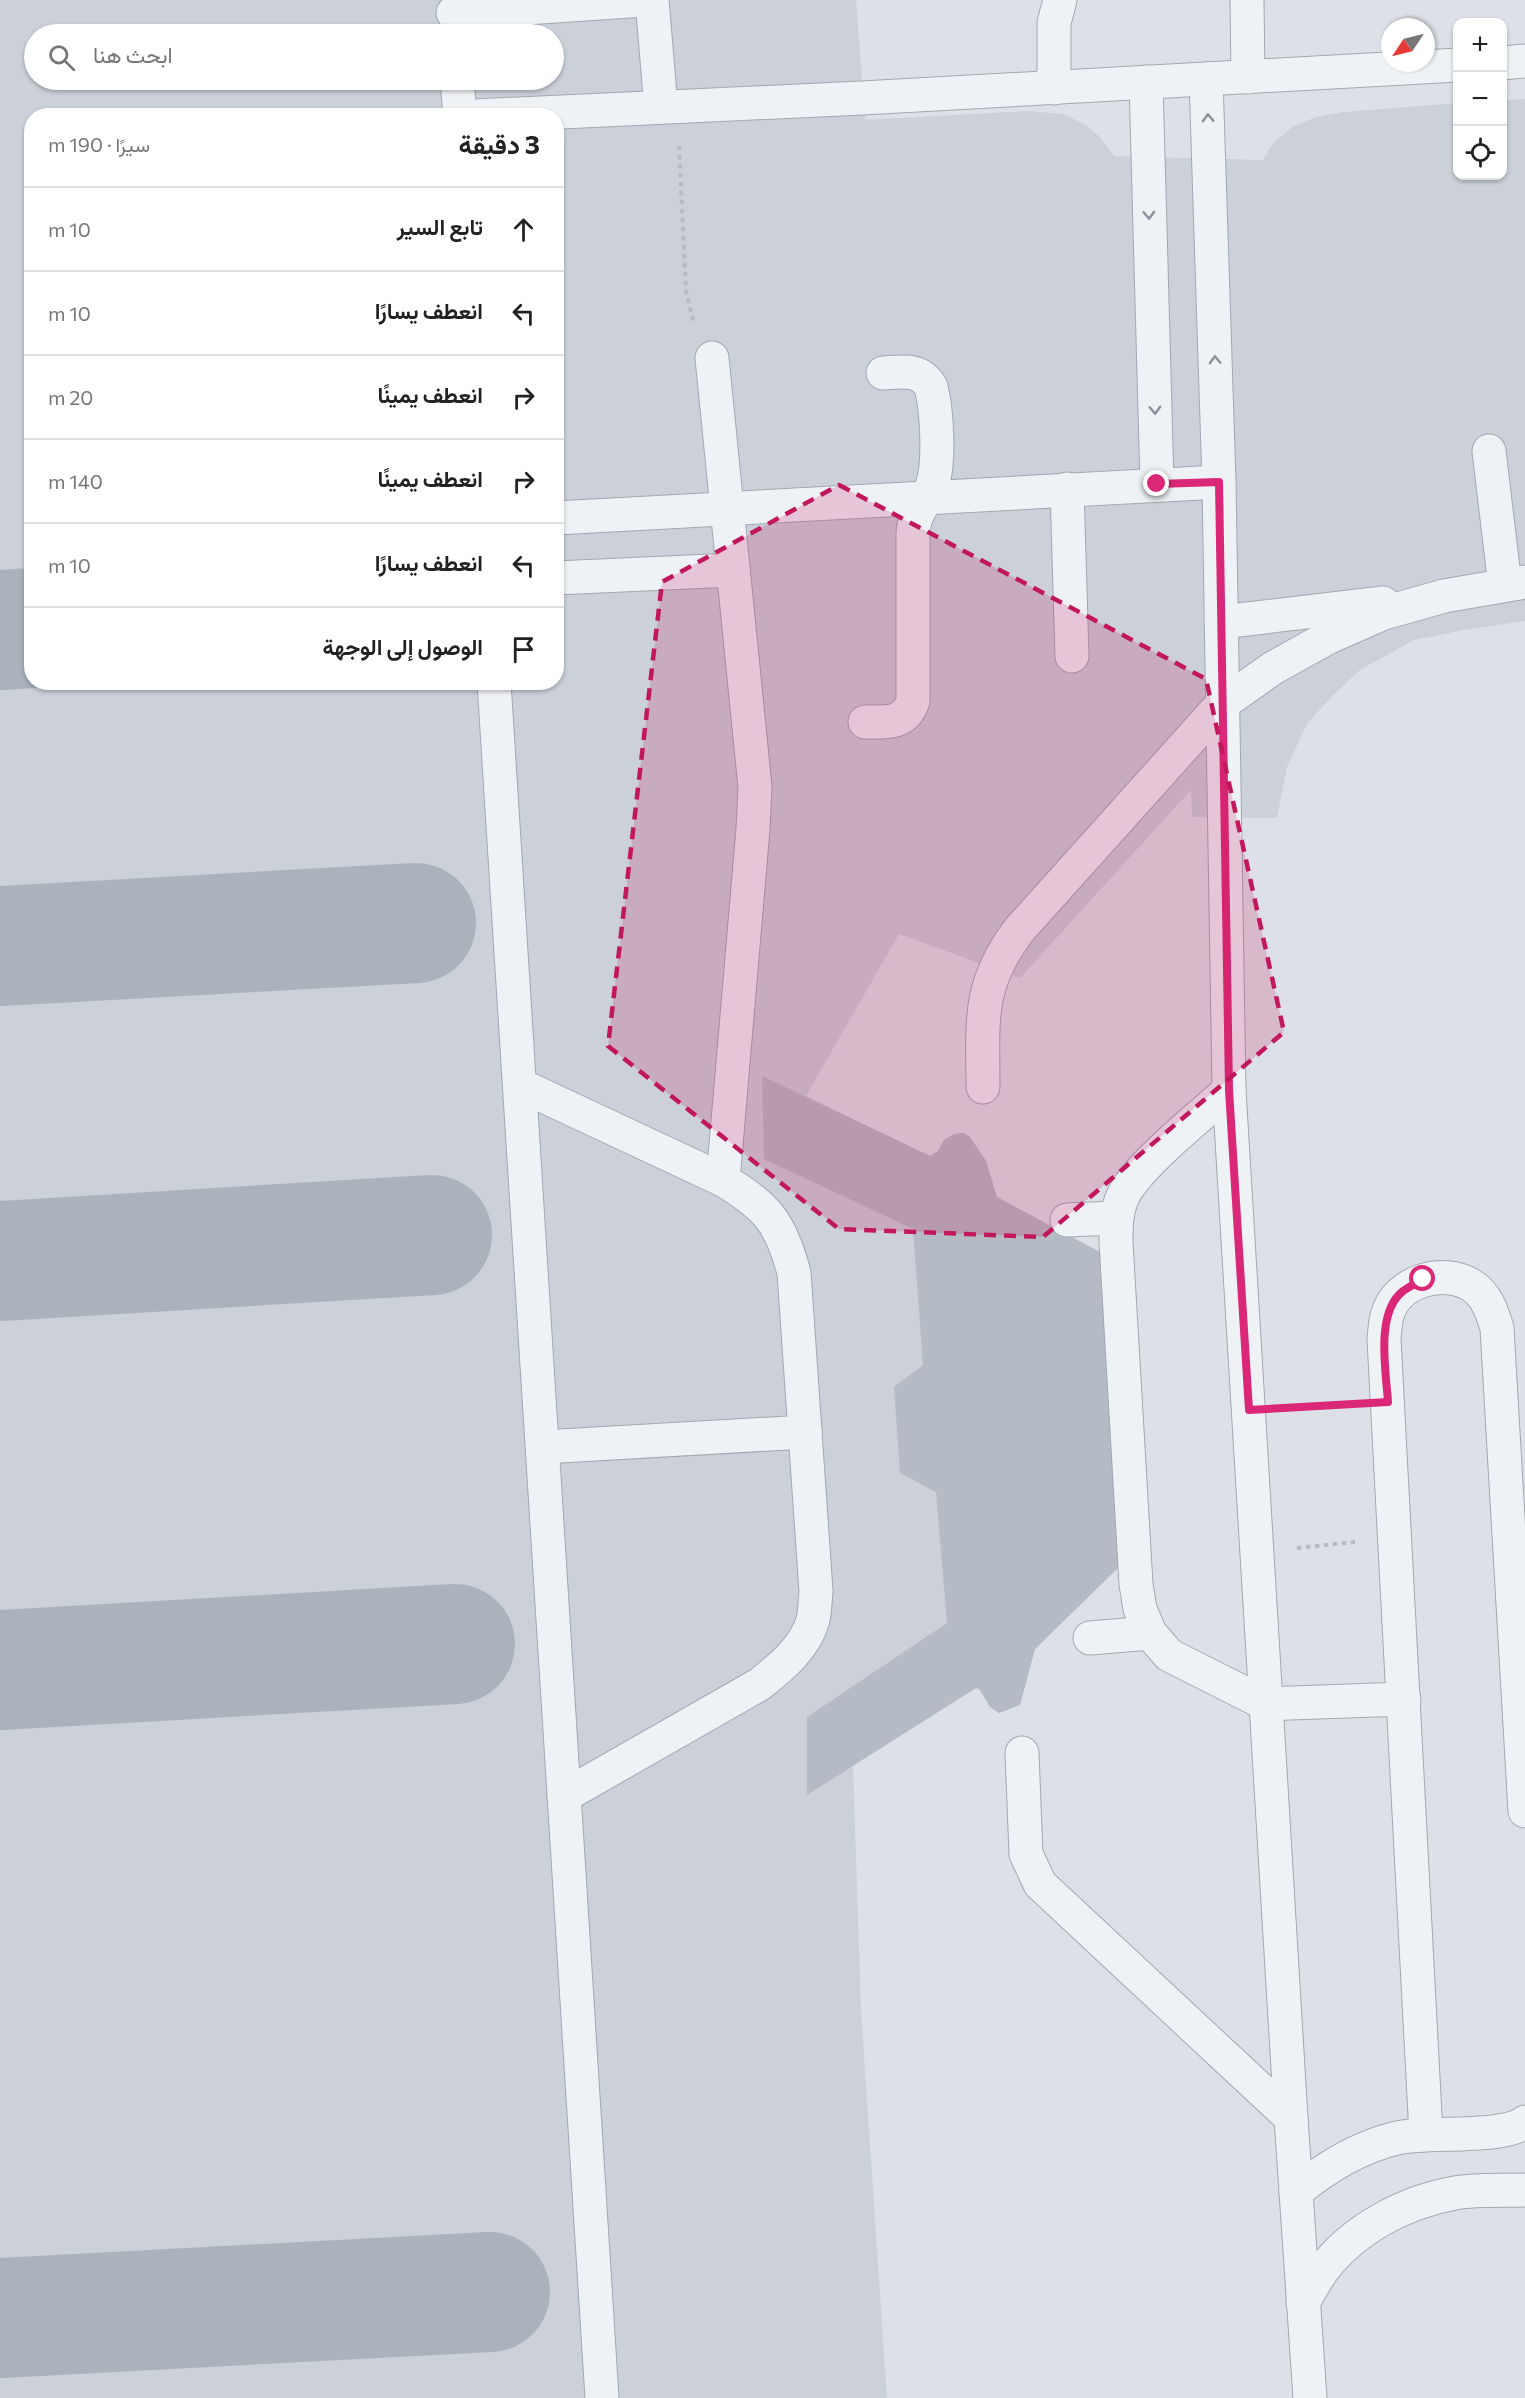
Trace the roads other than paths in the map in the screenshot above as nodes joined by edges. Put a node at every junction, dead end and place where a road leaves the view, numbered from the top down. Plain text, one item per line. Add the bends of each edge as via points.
1 (644, 0) edge
2 (652, 0) edge
3 (1060, 0) edge
4 (1247, 0) edge
5 (453, 16) edge
6 (1525, 61) edge
7 (1507, 63) edge
8 (1453, 65) edge
9 (1248, 77) junction
10 (1206, 79) junction
11 (1146, 82) junction
12 (1054, 88) junction
13 (459, 90) edge
14 (669, 107) junction
15 (460, 108) edge
16 (564, 112) edge
17 (712, 358) road end
18 (884, 373) dead end
19 (1489, 451) dead end
20 (1219, 482) junction
21 (1157, 484) junction
22 (1067, 489) junction
23 (927, 497) junction
24 (726, 508) junction
25 (564, 518) edge
26 (733, 570) junction
27 (564, 578) edge
28 (1515, 584) edge
29 (1444, 596) junction
30 (1221, 622) junction
31 (1072, 656) dead end
32 (495, 690) edge
33 (1222, 704) junction
34 (864, 722) dead end
35 (520, 1085) junction
36 (982, 1087) dead end
37 (1229, 1090) junction
38 (723, 1180) junction
39 (1116, 1218) junction
40 (1067, 1220) dead end
41 (805, 1432) junction
42 (543, 1447) junction
43 (1150, 1632) junction
44 (1090, 1638) dead end
45 (1404, 1699) junction
46 (1266, 1704) junction
47 (1022, 1753) dead end
48 (564, 1796) junction
49 (1525, 1811) edge
50 (1291, 2118) junction
51 (1525, 2122) edge
52 (1426, 2134) junction
53 (1525, 2190) edge
54 (1296, 2192) junction
55 (1303, 2303) junction
56 (602, 2398) edge
57 (1310, 2398) edge

1 - 5 lane
2 - 14 lane
3 - 12 lane via 1054,23
4 - 9 lane
6 - 7 lane
8 - 9 lane
9 - 10 lane
10 - 11 lane
20 -> 10 lane
11 - 12 lane
11 -> 21 lane
12 - 14 lane
13 - 15 lane
14 - 16 lane
17 - 24 lane
18 - 23 lane via 918,373 932,387 936,466
19 - 28 lane
20 - 21 lane
20 - 30 lane
21 - 22 lane
22 - 23 lane
22 - 31 lane
23 - 24 lane
23 - 34 lane via 914,520 913,533 914,701 897,721
24 - 25 lane
24 - 26 lane
26 - 27 lane
26 - 38 lane via 755,787
28 - 29 lane
29 - 30 lane
29 - 33 lane via 1384,613 1327,638 1273,668
30 - 33 lane
32 - 35 lane
33 - 36 lane via 1005,949 994,969 983,1008
33 - 37 lane
35 - 38 lane
35 - 42 lane
37 - 39 lane via 1134,1179
37 - 46 lane
38 - 41 lane via 749,1196 771,1217 786,1244 794,1273
39 - 40 lane
39 - 43 lane via 1136,1584 1140,1609
41 - 42 lane
41 - 48 lane via 816,1591 813,1621 800,1646 760,1684
42 - 48 lane
43 - 44 lane
43 - 46 lane via 1169,1654
45 - 46 lane
45 - 49 lane via 1384,1339 1387,1314 1401,1292 1423,1279 1448,1277 1472,1285 1490,1304 1497,1328
45 - 52 lane
46 - 50 lane
47 - 50 lane via 1026,1854 1040,1884
48 - 56 lane
50 - 54 lane
51 - 52 lane via 1504,2131
52 - 54 lane via 1369,2147 1318,2174
53 - 55 lane via 1457,2193 1419,2202 1383,2219 1351,2241 1323,2270
54 - 55 lane
55 - 57 lane

